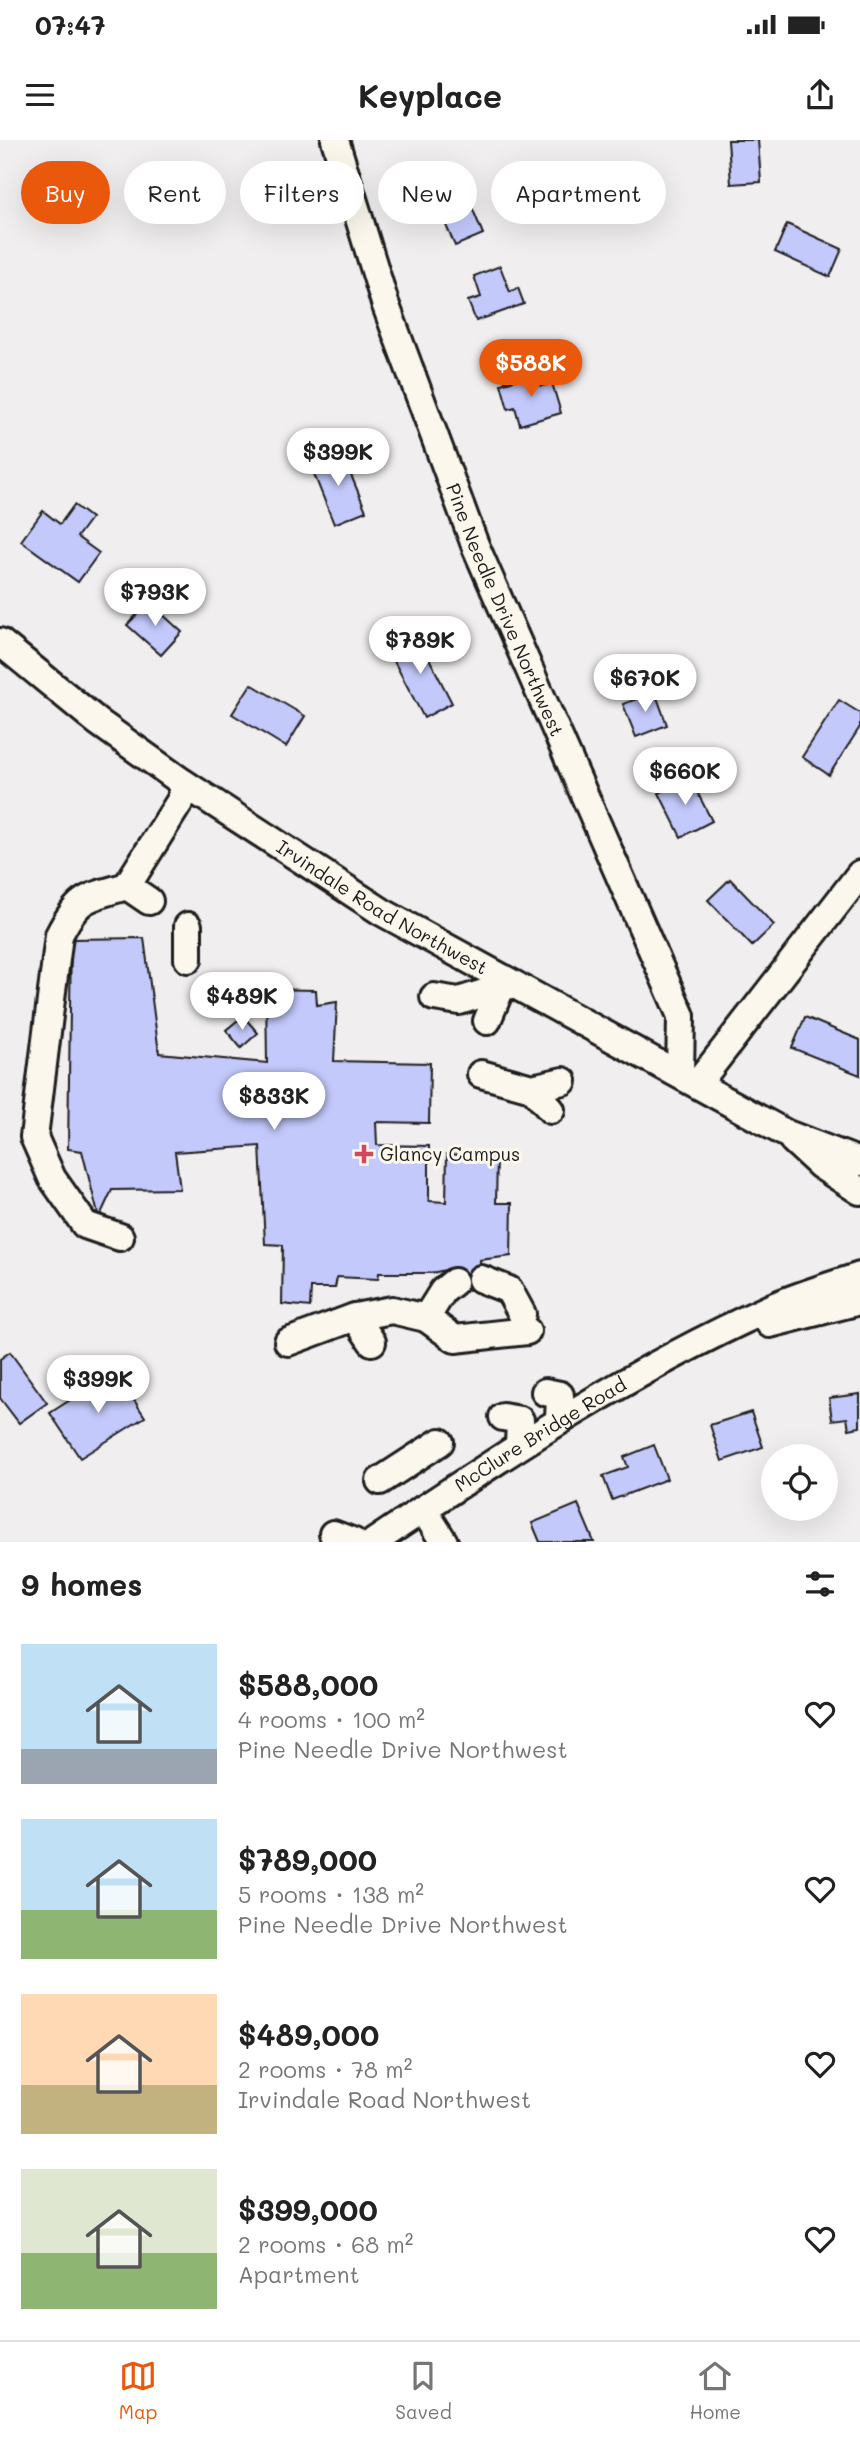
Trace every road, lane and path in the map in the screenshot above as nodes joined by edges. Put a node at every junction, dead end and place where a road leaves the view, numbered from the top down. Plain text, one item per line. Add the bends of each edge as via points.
1 (335, 140) edge
2 (0, 642) edge
3 (182, 782) junction
4 (860, 874) edge
5 (127, 886) junction
6 (149, 901) dead end
7 (188, 926) dead end
8 (188, 959) dead end
9 (507, 987) junction
10 (434, 997) dead end
11 (487, 1021) dead end
12 (481, 1074) dead end
13 (689, 1078) junction
14 (563, 1082) dead end
15 (532, 1088) junction
16 (551, 1110) dead end
17 (787, 1134) junction
18 (860, 1162) edge
19 (860, 1191) edge
20 (120, 1237) dead end
21 (860, 1276) edge
22 (481, 1279) dead end
23 (454, 1282) dead end
24 (860, 1301) edge
25 (355, 1317) junction
26 (426, 1318) junction
27 (713, 1337) junction
28 (288, 1342) dead end
29 (372, 1342) dead end
30 (545, 1392) dead end
31 (503, 1417) dead end
32 (559, 1419) junction
33 (440, 1442) dead end
34 (519, 1444) junction
35 (380, 1481) dead end
36 (424, 1508) junction
37 (374, 1542) edge
38 (444, 1542) edge

1 - 13 street, Pine Needle Drive Northwest via 385,303 474,545 681,1016
2 - 3 street, Irvindale Road Northwest via 97,722
3 - 5 street via 182,798
3 - 9 street, Irvindale Road Northwest
4 - 13 street
5 - 6 street
5 - 20 street via 92,897 73,909 59,936 34,1137 52,1178 85,1225
7 - 8 street
9 - 10 street via 459,1001
9 - 11 street
9 - 13 street, Irvindale Road Northwest
12 - 15 street
13 - 17 street, Irvindale Road Northwest
14 - 15 street
15 - 16 street
17 - 18 street, Irvindale Road Northwest
17 - 19 street, Irvindale Road Northwest via 820,1166
21 - 27 street, McClure Bridge Road via 771,1307
22 - 26 street via 509,1290 524,1323 455,1339
23 - 26 street
24 - 27 street, McClure Bridge Road
25 - 26 street via 392,1310
25 - 28 street
25 - 29 street
27 - 32 street, McClure Bridge Road
30 - 32 street via 560,1395
31 - 34 street via 520,1420
32 - 34 street, McClure Bridge Road
33 - 35 street
34 - 36 street, McClure Bridge Road
36 - 37 street, McClure Bridge Road
36 - 38 street

